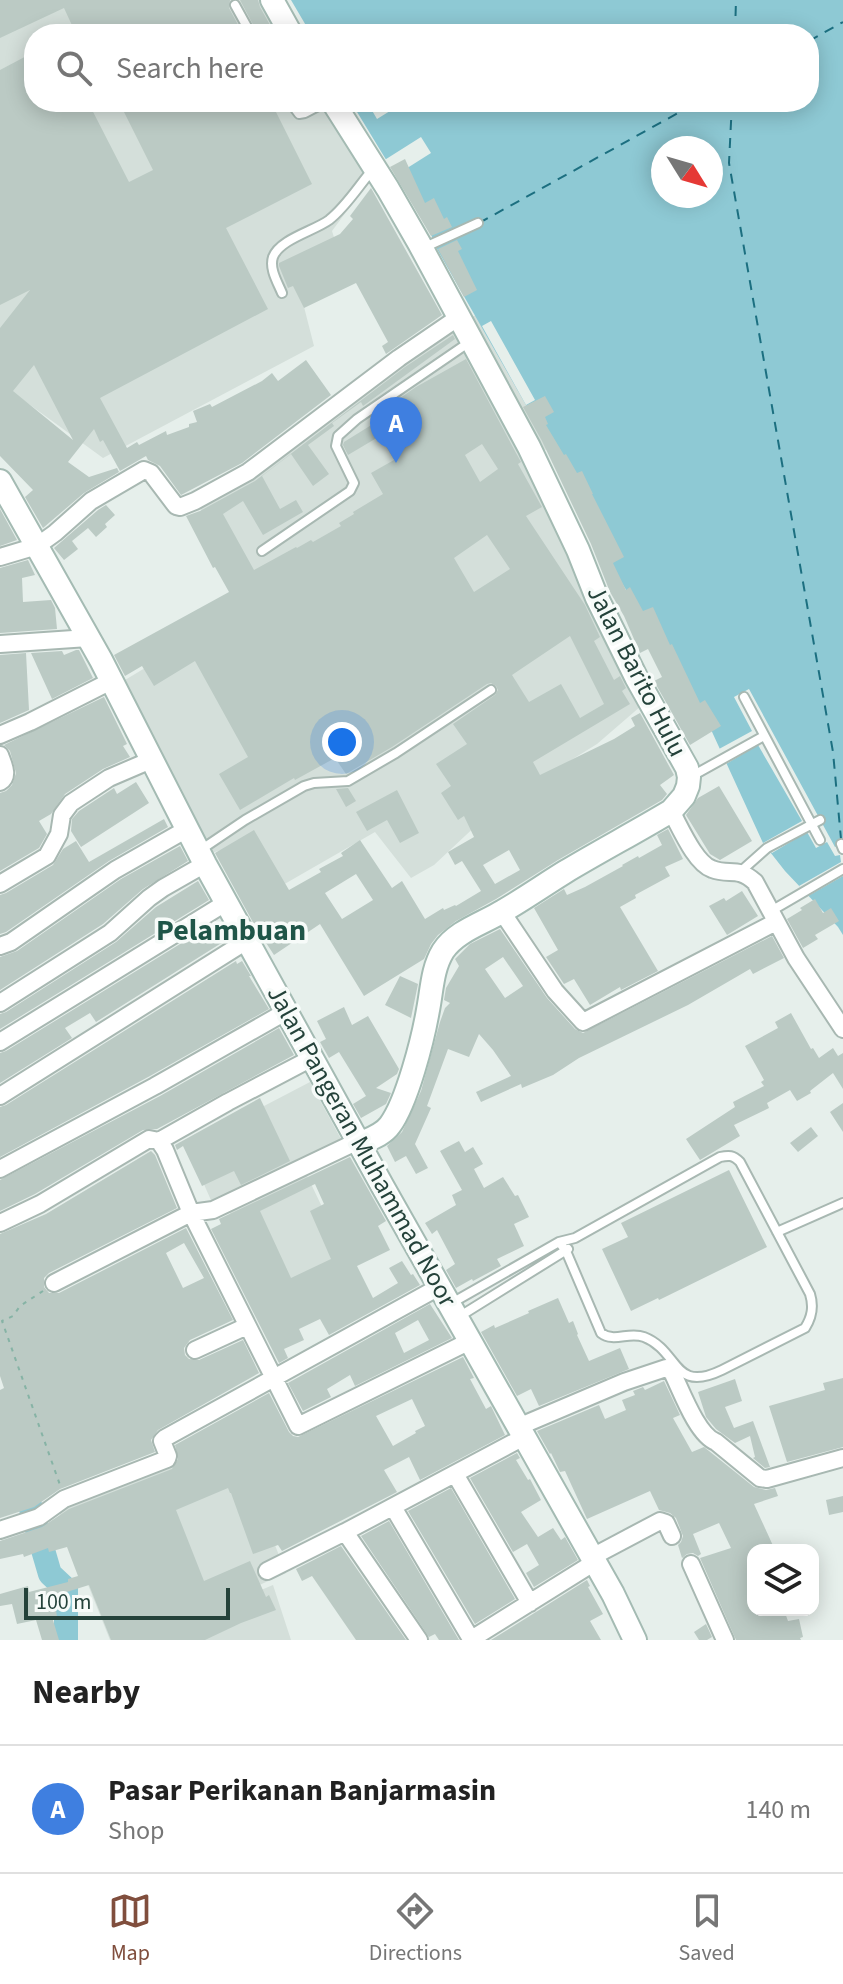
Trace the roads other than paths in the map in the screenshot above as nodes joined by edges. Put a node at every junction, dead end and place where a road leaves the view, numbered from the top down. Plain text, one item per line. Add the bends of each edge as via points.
1 (272, 0) edge
2 (235, 5) dead end
3 (245, 24) edge
4 (285, 24) edge
5 (339, 112) edge
6 (374, 167) junction
7 (478, 223) dead end
8 (423, 249) junction
9 (282, 293) dead end
10 (459, 317) junction
11 (472, 340) junction
12 (0, 481) edge
13 (37, 546) junction
14 (262, 551) dead end
15 (0, 557) edge
16 (88, 638) junction
17 (0, 644) edge
18 (111, 681) junction
19 (491, 690) dead end
20 (744, 697) dead end
21 (0, 735) edge
22 (764, 736) junction
23 (0, 755) edge
24 (151, 760) junction
25 (689, 777) junction
26 (0, 782) edge
27 (671, 811) junction
28 (816, 822) junction
29 (187, 829) junction
30 (820, 840) dead end
31 (202, 858) junction
32 (843, 869) edge
33 (740, 872) junction
34 (0, 884) edge
35 (227, 902) junction
36 (502, 912) junction
37 (774, 916) junction
38 (248, 940) junction
39 (0, 946) edge
40 (0, 1003) edge
41 (287, 1011) junction
42 (843, 1029) edge
43 (0, 1042) edge
44 (312, 1058) junction
45 (0, 1096) edge
46 (159, 1141) junction
47 (358, 1143) junction
48 (0, 1169) edge
49 (843, 1203) edge
50 (191, 1213) junction
51 (0, 1223) edge
52 (777, 1232) junction
53 (575, 1238) junction
54 (559, 1242) junction
55 (566, 1251) junction
56 (54, 1283) road end
57 (449, 1303) junction
58 (247, 1326) junction
59 (470, 1341) junction
60 (195, 1350) dead end
61 (274, 1379) junction
62 (521, 1432) junction
63 (843, 1458) edge
64 (455, 1474) junction
65 (393, 1507) junction
66 (0, 1530) edge
67 (345, 1532) junction
68 (672, 1536) dead end
69 (593, 1559) junction
70 (691, 1564) dead end
71 (267, 1571) dead end
72 (530, 1603) junction
73 (419, 1640) edge
74 (471, 1640) edge
75 (635, 1640) edge
76 (725, 1640) edge

1 - 4 street
2 - 3 lane
5 - 6 street, Jalan Barito Hulu
6 - 8 street, Jalan Barito Hulu
6 - 9 lane via 327,222 279,248 272,263
7 - 8 lane
8 - 10 street, Jalan Barito Hulu
10 - 11 street, Jalan Barito Hulu
10 - 13 street via 248,472 176,506 144,470 91,501
11 - 14 lane via 338,436 336,446 354,483 350,491
11 - 25 street, Jalan Barito Hulu
12 - 13 street, Jalan Pangeran Muhammad Noor
13 - 15 street
13 - 16 street, Jalan Pangeran Muhammad Noor
16 - 17 street
16 - 18 street, Jalan Pangeran Muhammad Noor
18 - 21 street
18 - 24 street, Jalan Pangeran Muhammad Noor
19 - 31 lane via 348,781 304,786 245,820
20 - 22 lane
22 - 25 lane
22 - 28 lane
23 - 26 street via 6,775
24 - 29 street, Jalan Pangeran Muhammad Noor
24 - 34 street via 109,778 71,803 47,856
25 - 27 street, Jalan Barito Hulu via 684,796
27 - 33 street via 708,868
27 - 36 street
28 - 30 lane
28 - 33 lane via 767,848
29 - 31 street, Jalan Pangeran Muhammad Noor
29 - 39 street
31 - 35 street, Jalan Pangeran Muhammad Noor
31 - 40 street via 110,933
32 - 37 lane
33 - 37 street via 755,882
35 - 38 street, Jalan Pangeran Muhammad Noor
35 - 43 street
36 - 37 street via 555,991 583,1022
36 - 47 street via 444,949 403,1099 386,1130
37 - 42 street
38 - 41 street, Jalan Pangeran Muhammad Noor
38 - 45 street
41 - 44 street, Jalan Pangeran Muhammad Noor
41 - 48 street
44 - 46 street
44 - 47 street, Jalan Pangeran Muhammad Noor
46 - 50 street
46 - 51 street via 149,1139
47 - 50 street via 213,1210
47 - 57 street, Jalan Pangeran Muhammad Noor
49 - 52 lane
50 - 56 street
50 - 58 street
52 - 53 lane via 740,1162 730,1155
52 - 55 lane via 810,1294 810,1321 699,1378 682,1372 643,1336 611,1338 601,1333
53 - 54 lane
53 - 55 lane
54 - 55 lane
54 - 57 lane
55 - 57 lane
57 - 59 street, Jalan Pangeran Muhammad Noor
57 - 61 street
58 - 60 street
58 - 61 street
59 - 61 street via 298,1426
59 - 62 street, Jalan Pangeran Muhammad Noor
61 - 66 street via 165,1438 167,1459
62 - 63 street via 624,1382 666,1368 708,1439 760,1478
62 - 64 street
62 - 69 street, Jalan Pangeran Muhammad Noor
64 - 65 street
64 - 72 street
65 - 67 street
65 - 74 street
67 - 71 street
67 - 73 street
68 - 69 street via 660,1521
69 - 72 street
69 - 75 street, Jalan Pangeran Muhammad Noor
70 - 76 street
72 - 74 street

